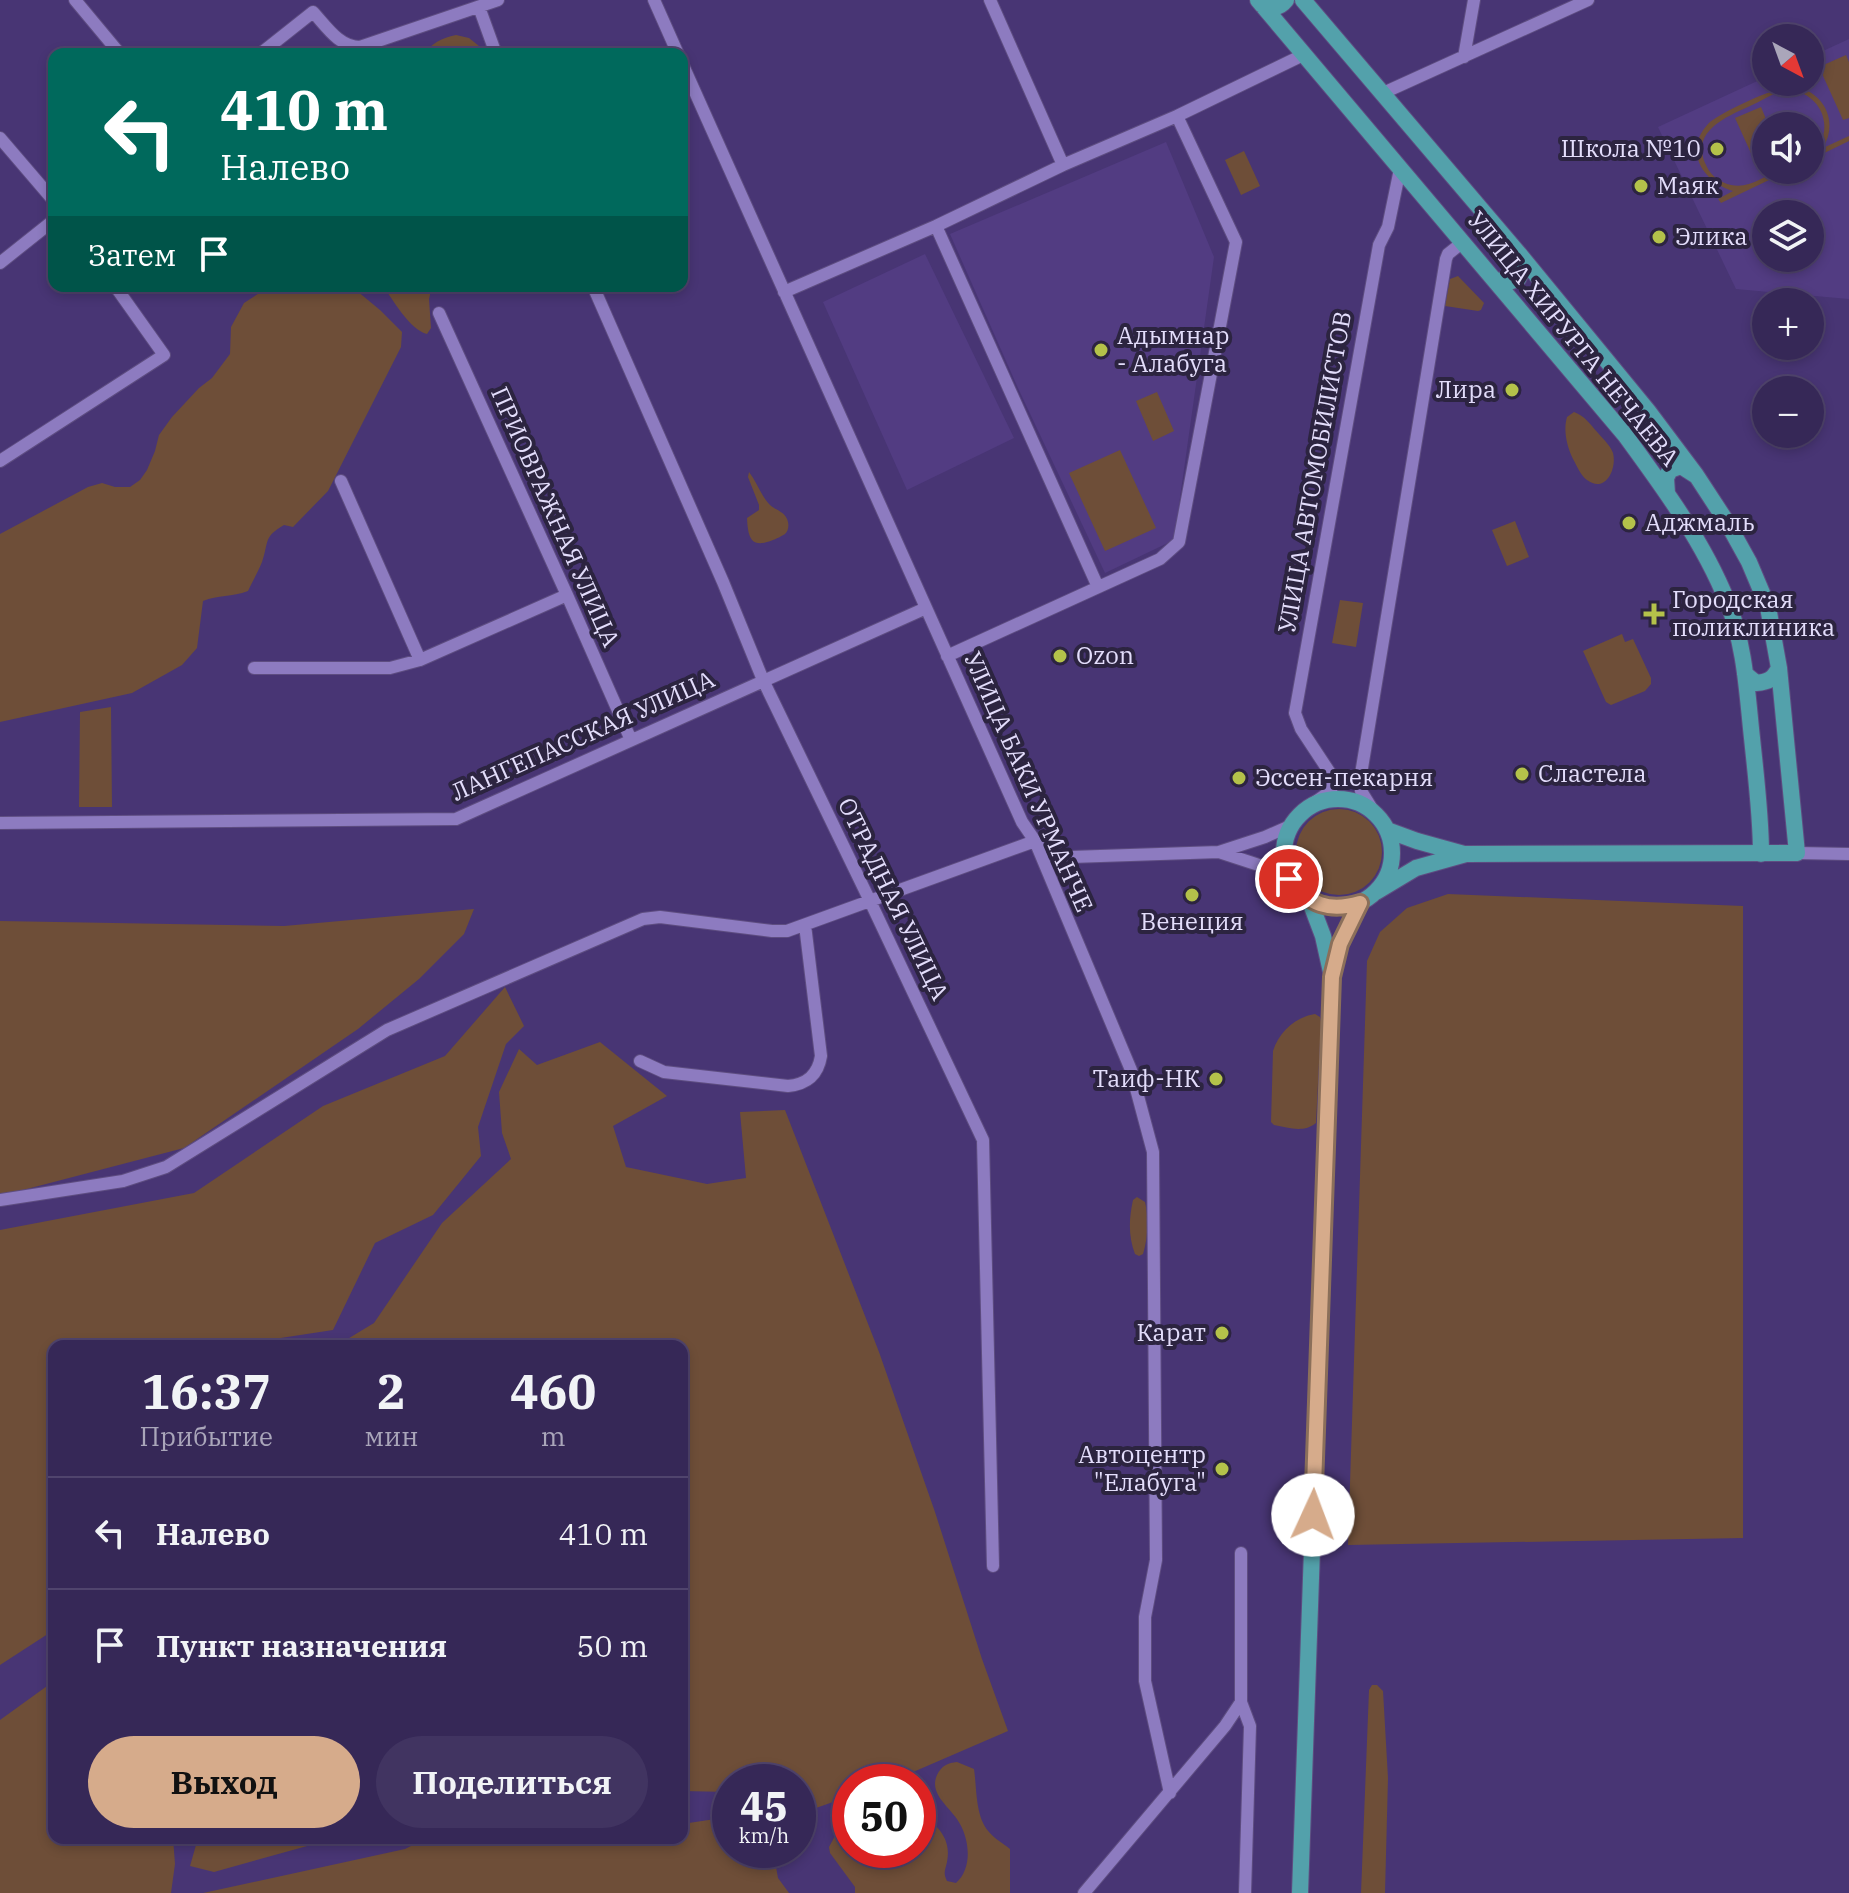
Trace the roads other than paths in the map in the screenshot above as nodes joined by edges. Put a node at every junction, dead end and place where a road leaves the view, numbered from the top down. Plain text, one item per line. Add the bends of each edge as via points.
1 (75, 0) edge
2 (303, 0) edge
3 (498, 0) edge
4 (654, 0) edge
5 (990, 0) edge
6 (1286, 0) edge
7 (1303, 0) edge
8 (1474, 0) edge
9 (1588, 0) edge
10 (1260, 2) edge
11 (479, 7) junction
12 (313, 12) junction
13 (115, 48) edge
14 (268, 48) edge
15 (494, 48) edge
16 (675, 48) edge
17 (1303, 55) junction
18 (1464, 57) junction
19 (688, 76) edge
20 (1381, 94) junction
21 (1177, 116) junction
22 (0, 138) edge
23 (1063, 165) junction
24 (1400, 169) junction
25 (48, 194) edge
26 (48, 225) edge
27 (936, 226) junction
28 (1463, 242) junction
29 (1520, 255) junction
30 (0, 263) edge
31 (1495, 280) junction
32 (119, 292) edge
33 (596, 292) edge
34 (784, 292) junction
35 (439, 313) dead end
36 (0, 461) edge
37 (1696, 475) junction
38 (341, 481) dead end
39 (1667, 494) junction
40 (1098, 587) junction
41 (567, 595) junction
42 (926, 608) junction
43 (947, 656) junction
44 (420, 660) junction
45 (254, 668) dead end
46 (1779, 668) junction
47 (1745, 674) junction
48 (763, 680) junction
49 (631, 740) junction
50 (1347, 778) junction
51 (1308, 807) junction
52 (1374, 812) junction
53 (0, 823) edge
54 (1290, 826) junction
55 (1387, 830) junction
56 (1035, 841) junction
57 (1219, 852) junction
58 (1797, 853) junction
59 (1466, 854) junction
60 (1761, 854) junction
61 (1849, 854) edge
62 (1289, 879) junction
63 (1376, 892) junction
64 (1309, 899) junction
65 (870, 901) junction
66 (1360, 903) junction
67 (805, 925) junction
68 (1332, 977) junction
69 (640, 1061) dead end
70 (0, 1200) edge
71 (1241, 1553) dead end
72 (993, 1566) dead end
73 (1241, 1702) junction
74 (1170, 1793) junction
75 (1084, 1893) edge
76 (1245, 1893) edge
77 (1300, 1893) edge

1 - 13 street
2 - 12 street
3 - 11 street
4 - 16 street
5 - 23 street
6 - 10 main road via 1269,8
7 - 20 main road, УЛИЦА ХИРУРГА НЕЧАЕВА
8 - 18 street
9 - 18 street
10 - 17 main road, УЛИЦА ХИРУРГА НЕЧАЕВА
11 - 12 street via 360,47 341,42
11 - 15 street
12 - 14 street
17 - 21 street
17 - 24 main road, УЛИЦА ХИРУРГА НЕЧАЕВА
18 - 20 street
19 - 34 street, УЛИЦА БАКИ УРМАНЧЕ
20 - 29 main road, УЛИЦА ХИРУРГА НЕЧАЕВА
21 - 23 street
21 - 40 street via 1236,242 1179,542 1160,559
22 - 25 street
23 - 27 street
24 - 28 main road, УЛИЦА ХИРУРГА НЕЧАЕВА
24 - 50 street, УЛИЦА АВТОМОБИЛИСТОВ via 1379,245 1295,713 1301,729
26 - 30 street
27 - 34 street
27 - 40 street
28 - 31 main road, УЛИЦА ХИРУРГА НЕЧАЕВА
28 - 50 street, УЛИЦА АВТОМОБИЛИСТОВ via 1446,259
29 - 31 main road via 1523,269 1518,279
29 - 37 main road, УЛИЦА ХИРУРГА НЕЧАЕВА
31 - 39 main road, УЛИЦА ХИРУРГА НЕЧАЕВА via 1625,435
32 - 36 street via 164,355
33 - 48 street, ОТРАДНАЯ УЛИЦА
34 - 42 street, УЛИЦА БАКИ УРМАНЧЕ
35 - 41 street, ПРИОВРАЖНАЯ УЛИЦА
37 - 39 main road via 1681,466 1670,470
37 - 46 main road, УЛИЦА ХИРУРГА НЕЧАЕВА via 1761,587
38 - 44 street
39 - 47 main road, УЛИЦА ХИРУРГА НЕЧАЕВА via 1728,602
40 - 43 street
41 - 44 street
41 - 49 street, ПРИОВРАЖНАЯ УЛИЦА
42 - 43 street, УЛИЦА БАКИ УРМАНЧЕ
42 - 48 street, ЛАНГЕПАССКАЯ УЛИЦА
43 - 56 street, УЛИЦА БАКИ УРМАНЧЕ
44 - 45 street via 390,668
46 - 47 main road via 1767,682 1756,683
46 - 58 main road, УЛИЦА ХИРУРГА НЕЧАЕВА
47 - 60 main road, УЛИЦА ХИРУРГА НЕЧАЕВА
48 - 49 street, ЛАНГЕПАССКАЯ УЛИЦА
48 - 65 street, ОТРАДНАЯ УЛИЦА
49 - 53 street, ЛАНГЕПАССКАЯ УЛИЦА via 456,819
50 - 51 street, УЛИЦА АВТОМОБИЛИСТОВ
50 - 52 street, УЛИЦА АВТОМОБИЛИСТОВ
51 - 52 main road via 1342,798
51 - 54 main road
52 - 55 main road
54 - 57 street
54 - 62 main road via 1283,852
55 - 59 main road
55 - 63 main road via 1390,869
56 - 57 street via 1071,857
56 - 65 street
56 - 74 street, УЛИЦА БАКИ УРМАНЧЕ via 1131,1070 1153,1152 1156,1560 1145,1617 1145,1681
57 - 62 street
58 - 60 main road
58 - 61 street
59 - 60 main road
59 - 63 main road via 1416,868
62 - 64 main road
63 - 66 main road
64 - 66 main road via 1334,907
64 - 68 main road
65 - 67 street
65 - 72 street, ОТРАДНАЯ УЛИЦА via 983,1140
66 - 68 main road via 1340,944
67 - 69 street via 821,1056 814,1075 788,1086 664,1072
67 - 70 street via 772,931 643,919 387,1030 166,1167 123,1181
68 - 77 main road
71 - 73 street
73 - 74 street
73 - 76 street via 1250,1726
74 - 75 street

